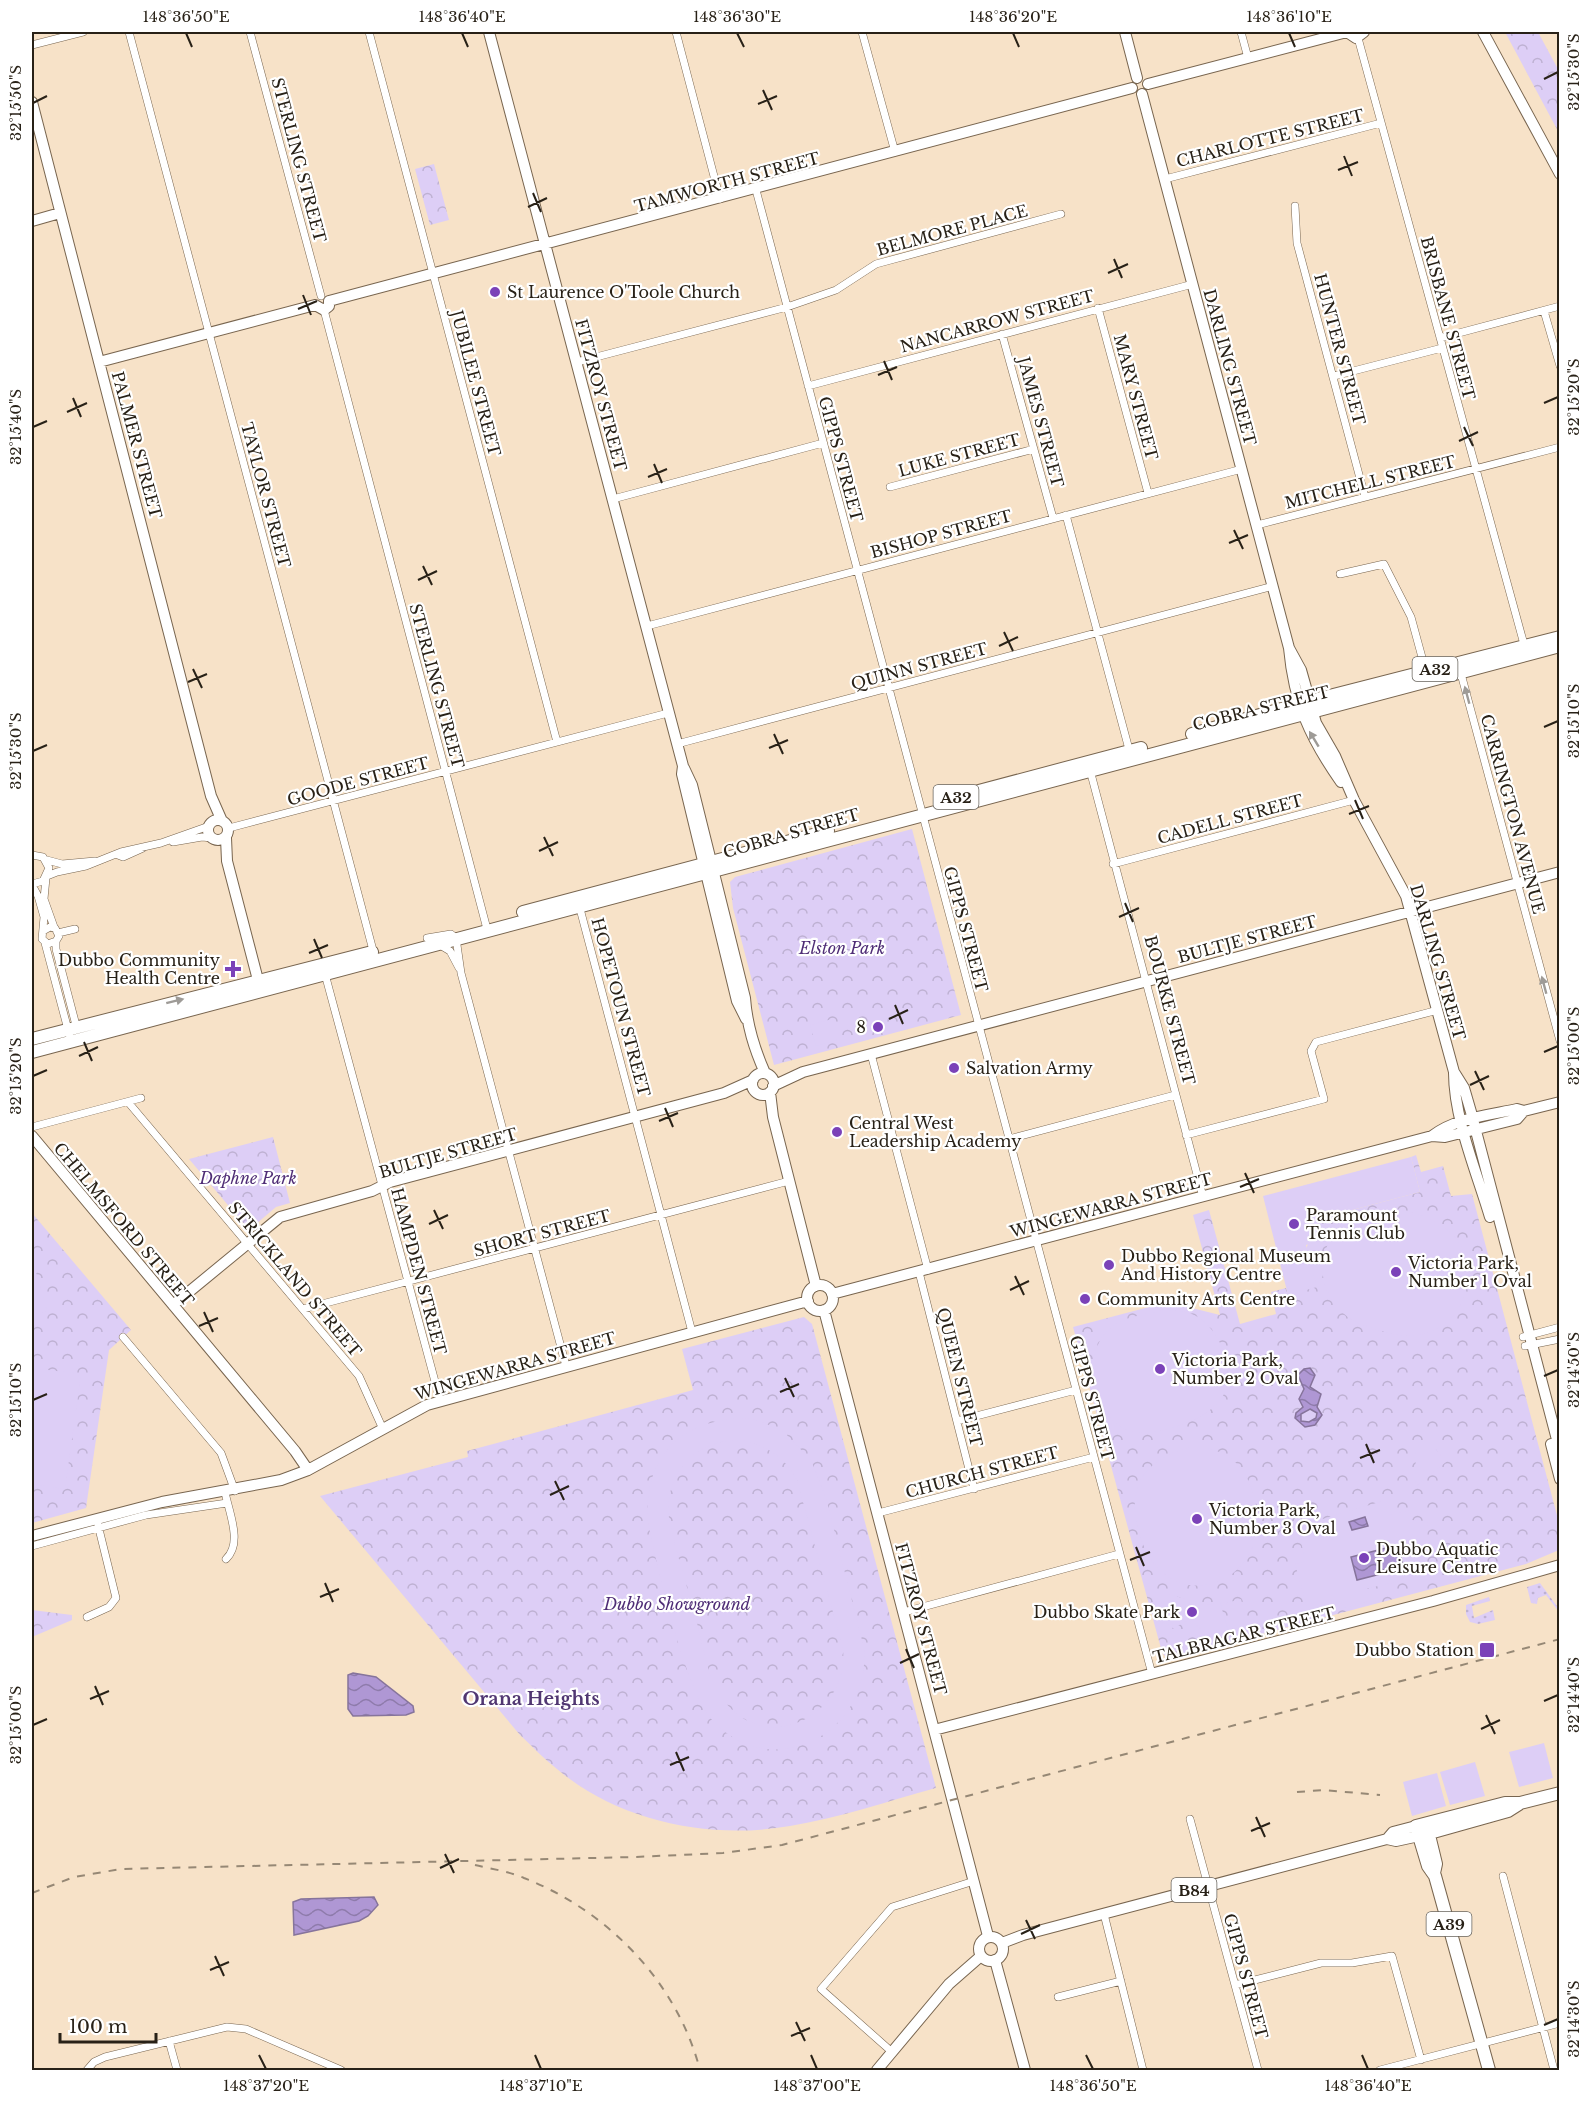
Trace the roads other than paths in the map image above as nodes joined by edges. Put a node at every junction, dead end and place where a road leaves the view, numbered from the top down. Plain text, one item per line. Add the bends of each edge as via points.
1 (83, 32) edge
2 (129, 32) edge
3 (250, 32) edge
4 (369, 32) edge
5 (489, 32) edge
6 (676, 32) edge
7 (862, 32) edge
8 (1125, 32) edge
9 (1241, 32) edge
10 (1347, 32) edge
11 (1483, 32) edge
12 (1361, 35) edge
13 (32, 45) edge
14 (1248, 58) junction
15 (1137, 78) junction
16 (1132, 88) junction
17 (1145, 89) junction
18 (32, 102) edge
19 (1381, 123) junction
20 (895, 152) junction
21 (1560, 174) edge
22 (1165, 179) junction
23 (756, 190) junction
24 (720, 200) junction
25 (1295, 206) dead end
26 (60, 213) junction
27 (1061, 214) dead end
28 (32, 221) edge
29 (546, 244) junction
30 (434, 274) junction
31 (1193, 284) junction
32 (323, 303) junction
33 (1560, 306) edge
34 (787, 307) junction
35 (1098, 308) junction
36 (1544, 311) junction
37 (210, 333) junction
38 (1002, 333) junction
39 (1440, 338) junction
40 (1442, 348) junction
41 (577, 362) junction
42 (99, 363) junction
43 (1560, 366) edge
44 (1334, 376) junction
45 (808, 386) junction
46 (823, 443) junction
47 (1560, 447) edge
48 (1034, 449) junction
49 (1242, 469) junction
50 (1475, 469) junction
51 (890, 487) dead end
52 (1148, 494) junction
53 (1365, 497) junction
54 (613, 499) junction
55 (1066, 515) junction
56 (1053, 518) junction
57 (1257, 525) junction
58 (857, 570) junction
59 (1340, 574) dead end
60 (1273, 586) junction
61 (647, 626) junction
62 (1098, 632) junction
63 (1560, 637) edge
64 (1524, 646) junction
65 (1555, 648) edge
66 (1459, 667) junction
67 (1427, 676) junction
68 (888, 688) junction
69 (1306, 708) junction
70 (668, 713) junction
71 (557, 742) junction
72 (677, 744) junction
73 (1130, 756) junction
74 (1089, 767) junction
75 (445, 771) junction
76 (211, 796) junction
77 (1354, 800) junction
78 (333, 801) junction
79 (920, 811) junction
80 (210, 825) junction
81 (221, 833) junction
82 (161, 843) junction
83 (32, 855) edge
84 (46, 860) junction
85 (97, 861) junction
86 (1113, 864) junction
87 (708, 868) junction
88 (1560, 872) edge
89 (47, 877) junction
90 (1517, 883) junction
91 (32, 884) edge
92 (579, 903) junction
93 (1411, 911) junction
94 (486, 926) junction
95 (75, 929) dead end
96 (57, 931) junction
97 (43, 937) junction
98 (456, 938) junction
99 (32, 940) edge
100 (56, 941) junction
101 (430, 941) junction
102 (372, 952) junction
103 (386, 956) junction
104 (336, 962) junction
105 (461, 973) junction
106 (325, 974) junction
107 (258, 980) junction
108 (280, 980) junction
109 (1145, 981) junction
110 (1438, 1010) junction
111 (978, 1025) junction
112 (74, 1034) junction
113 (32, 1039) edge
114 (1560, 1041) edge
115 (753, 1044) junction
116 (32, 1052) edge
117 (871, 1054) junction
118 (754, 1078) junction
119 (766, 1085) junction
120 (724, 1093) junction
121 (1175, 1095) junction
122 (141, 1098) dead end
123 (128, 1102) junction
124 (1560, 1102) edge
125 (636, 1116) junction
126 (1469, 1125) junction
127 (32, 1128) edge
128 (1186, 1135) junction
129 (32, 1136) edge
130 (1009, 1139) junction
131 (509, 1151) junction
132 (789, 1181) junction
133 (382, 1186) junction
134 (1203, 1197) junction
135 (662, 1215) junction
136 (1036, 1241) junction
137 (247, 1244) junction
138 (535, 1249) junction
139 (924, 1271) junction
140 (407, 1282) junction
141 (816, 1286) junction
142 (832, 1294) junction
143 (808, 1301) junction
144 (173, 1305) junction
145 (303, 1310) junction
146 (824, 1310) junction
147 (1560, 1327) edge
148 (692, 1332) junction
149 (123, 1337) dead end
150 (1560, 1339) edge
151 (1527, 1341) junction
152 (566, 1366) junction
153 (1076, 1390) junction
154 (440, 1400) junction
155 (957, 1421) junction
156 (382, 1427) junction
157 (1560, 1451) edge
158 (1094, 1457) junction
159 (308, 1470) junction
160 (1560, 1479) edge
161 (975, 1489) junction
162 (229, 1495) junction
163 (878, 1513) junction
164 (98, 1524) junction
165 (32, 1536) edge
166 (32, 1546) edge
167 (1119, 1554) junction
168 (226, 1559) dead end
169 (1560, 1564) edge
170 (904, 1612) junction
171 (87, 1617) dead end
172 (1152, 1674) junction
173 (934, 1730) junction
174 (1560, 1793) edge
175 (1190, 1819) dead end
176 (1422, 1830) junction
177 (1503, 1876) dead end
178 (974, 1881) junction
179 (1209, 1887) junction
180 (1104, 1914) junction
181 (988, 1936) junction
182 (1002, 1943) junction
183 (981, 1956) junction
184 (995, 1960) junction
185 (1121, 1981) junction
186 (1235, 1985) junction
187 (1058, 1997) dead end
188 (1560, 2023) edge
189 (1543, 2028) junction
190 (169, 2041) junction
191 (1482, 2044) junction
192 (892, 2052) junction
193 (1421, 2060) junction
194 (88, 2069) edge
195 (177, 2070) edge
196 (341, 2070) edge
197 (877, 2070) edge
198 (1025, 2070) edge
199 (1143, 2070) edge
200 (1258, 2070) edge
201 (1380, 2070) edge
202 (1489, 2070) edge
203 (1554, 2070) edge

1 - 13 street
2 - 37 street, TAYLOR STREET
3 - 32 street, STERLING STREET
4 - 30 street, JUBILEE STREET
5 - 29 street, FITZROY STREET
6 - 24 street
7 - 20 street
8 - 15 street
9 - 14 street
10 - 12 street via 1350,36
10 - 14 street
11 - 21 street
12 - 19 street, BRISBANE STREET
14 - 17 street
15 - 16 street
15 - 17 street via 1143,78
16 - 17 street via 1135,93
16 - 20 street, TAMWORTH STREET
17 - 22 street, DARLING STREET
18 - 26 street, PALMER STREET
19 - 22 street, CHARLOTTE STREET
19 - 39 street, BRISBANE STREET
20 - 23 street, TAMWORTH STREET
22 - 31 street, DARLING STREET
23 - 24 street, TAMWORTH STREET
23 - 34 street, GIPPS STREET
24 - 29 street, TAMWORTH STREET
25 - 44 street, HUNTER STREET via 1298,243
26 - 28 street
26 - 42 street, PALMER STREET
27 - 34 street, BELMORE PLACE via 876,264 836,290
29 - 30 street, TAMWORTH STREET
29 - 41 street, FITZROY STREET
30 - 32 street, TAMWORTH STREET
30 - 71 street, JUBILEE STREET
31 - 35 street, NANCARROW STREET
31 - 49 street, DARLING STREET
32 - 37 street, TAMWORTH STREET
32 - 75 street, STERLING STREET
33 - 36 street
34 - 41 street, BELMORE PLACE
34 - 45 street, GIPPS STREET
35 - 38 street, NANCARROW STREET
35 - 52 street, MARY STREET
36 - 39 street
36 - 43 street
37 - 42 street, TAMWORTH STREET
37 - 78 street, TAYLOR STREET
38 - 45 street, NANCARROW STREET
38 - 48 street, JAMES STREET
39 - 40 street, BRISBANE STREET
40 - 44 street
40 - 50 street, BRISBANE STREET
41 - 54 street, FITZROY STREET
42 - 76 street, PALMER STREET
44 - 53 street, HUNTER STREET
45 - 46 street, GIPPS STREET
46 - 54 street
46 - 58 street, GIPPS STREET
47 - 50 street, MITCHELL STREET
48 - 51 street, LUKE STREET
48 - 56 street, JAMES STREET
49 - 52 street, BISHOP STREET
49 - 57 street, DARLING STREET
50 - 53 street, MITCHELL STREET
50 - 64 street, BRISBANE STREET
52 - 55 street, BISHOP STREET
53 - 57 street, MITCHELL STREET
54 - 61 street, FITZROY STREET
55 - 56 street, BISHOP STREET
55 - 62 street
56 - 58 street, BISHOP STREET
57 - 60 street, DARLING STREET
58 - 61 street, BISHOP STREET
58 - 68 street, GIPPS STREET
59 - 67 street via 1384,564 1411,617
60 - 62 street, QUINN STREET
60 - 69 street, DARLING STREET via 1289,648 1301,670
61 - 70 street, FITZROY STREET
62 - 68 street, QUINN STREET
62 - 73 street
63 - 64 highway, COBRA STREET / A32
64 - 65 street via 1530,651
64 - 66 highway, COBRA STREET / A32
65 - 66 highway, COBRA STREET / A32
66 - 67 highway, COBRA STREET / A32
90 -> 66 street, CARRINGTON AVENUE
67 - 69 highway, COBRA STREET / A32
68 - 72 street, QUINN STREET
68 - 79 street, GIPPS STREET
69 - 73 highway, COBRA STREET / A32
69 - 77 street, DARLING STREET via 1306,726
70 - 71 street, GOODE STREET
70 - 72 street, FITZROY STREET
71 - 75 street, GOODE STREET
72 - 87 street, FITZROY STREET via 692,785
73 - 74 highway, COBRA STREET / A32
74 - 79 highway, COBRA STREET / A32
74 - 86 street, BOURKE STREET
75 - 78 street, GOODE STREET
75 - 94 street, STERLING STREET
76 - 80 street, PALMER STREET
76 - 81 street, PALMER STREET
77 - 86 street, CADELL STREET
77 - 93 street, DARLING STREET
78 - 81 street, GOODE STREET
78 - 102 street, TAYLOR STREET
79 - 87 highway, COBRA STREET / A32
79 - 111 street, GIPPS STREET
80 - 81 street
80 - 82 street
81 - 82 street, GOODE STREET
81 - 107 street, PALMER STREET
82 - 85 street
83 - 84 street
84 - 85 street via 62,864
84 - 89 street
85 - 89 street
86 - 109 street, BOURKE STREET
87 - 92 highway, COBRA STREET / A32
87 - 115 street, FITZROY STREET via 737,1001
88 - 90 street, BULTJE STREET
89 - 91 street
89 - 96 street via 44,899 50,922
90 - 93 street, BULTJE STREET
114 -> 90 street, CARRINGTON AVENUE
91 - 97 street via 44,917
92 - 94 highway, COBRA STREET / A32
92 - 125 street, HOPETOUN STREET
93 - 109 street, BULTJE STREET
93 - 110 street, DARLING STREET
94 - 98 highway, COBRA STREET / A32
94 - 101 highway, COBRA STREET / A32
95 - 96 street
96 - 97 street via 47,927
96 - 100 street
97 - 99 street
97 - 100 street
97 - 112 street
98 - 101 highway, COBRA STREET / A32
98 - 105 street
100 - 112 street
101 - 102 highway, COBRA STREET / A32
101 - 103 highway, COBRA STREET / A32
101 - 105 street via 447,948
102 - 103 street
102 - 104 highway, COBRA STREET / A32
103 - 106 highway, COBRA STREET / A32
104 - 106 highway via 328,966
104 - 108 highway, COBRA STREET / A32
105 - 131 street
106 - 108 highway, COBRA STREET / A32
106 - 133 street, HAMPDEN STREET
107 - 108 highway via 267,986
112 -> 107 highway, COBRA STREET / A32
108 - 112 highway, COBRA STREET / A32
109 - 111 street, BULTJE STREET
109 - 121 street, BOURKE STREET
110 - 126 street, DARLING STREET via 1454,1072 1454,1090
110 - 128 street via 1316,1042 1311,1051 1324,1099
111 - 117 street, BULTJE STREET
111 - 130 street, GIPPS STREET
112 - 113 highway, COBRA STREET / A32
112 - 116 highway, COBRA STREET / A32
115 - 118 street, FITZROY STREET
115 - 119 street, FITZROY STREET
117 - 119 street, BULTJE STREET
117 - 139 street, QUEEN STREET
118 - 119 street, BULTJE STREET
118 - 120 street, BULTJE STREET
119 - 120 street, BULTJE STREET
119 - 132 street, FITZROY STREET
120 - 125 street, BULTJE STREET
121 - 128 street, BOURKE STREET
121 - 130 street
122 - 123 street
123 - 127 street
123 - 137 street, STRICKLAND STREET
124 - 126 street, WINGEWARRA STREET via 1524,1111 1517,1119
125 - 131 street, BULTJE STREET
125 - 135 street, HOPETOUN STREET
126 - 134 street, WINGEWARRA STREET via 1442,1128 1432,1136
126 - 151 street, DARLING STREET
128 - 134 street, BOURKE STREET
129 - 144 street, CHELMSFORD STREET
130 - 136 street, GIPPS STREET
131 - 133 street, BULTJE STREET
131 - 138 street
132 - 135 street, SHORT STREET
132 - 141 street, FITZROY STREET
133 - 137 street, BULTJE STREET via 280,1217
133 - 140 street, HAMPDEN STREET
134 - 136 street, WINGEWARRA STREET
135 - 138 street, SHORT STREET
135 - 148 street, HOPETOUN STREET
136 - 139 street, WINGEWARRA STREET
136 - 153 street, GIPPS STREET
137 - 144 street, BULTJE STREET
137 - 145 street, STRICKLAND STREET
138 - 140 street, SHORT STREET
138 - 152 street
139 - 142 street, WINGEWARRA STREET
139 - 155 street, QUEEN STREET
140 - 145 street, SHORT STREET
140 - 154 street, HAMPDEN STREET
141 - 142 street via 824,1286
141 - 143 street via 808,1294
142 - 146 street via 831,1305
143 - 146 street via 813,1308
143 - 148 street, WINGEWARRA STREET
144 - 159 street, CHELMSFORD STREET
145 - 156 street, STRICKLAND STREET via 359,1376
146 - 163 street, FITZROY STREET
147 - 151 street
148 - 152 street, WINGEWARRA STREET
149 - 162 street via 221,1453
150 - 151 street
151 - 157 street, DARLING STREET
151 - 160 street, DARLING STREET
152 - 154 street, WINGEWARRA STREET
153 - 155 street
153 - 158 street, GIPPS STREET
154 - 156 street, WINGEWARRA STREET
155 - 161 street, QUEEN STREET
156 - 159 street, WINGEWARRA STREET
158 - 161 street, CHURCH STREET
158 - 167 street, GIPPS STREET
159 - 162 street, WINGEWARRA STREET
161 - 163 street, CHURCH STREET
162 - 164 street, WINGEWARRA STREET via 162,1502
162 - 168 street via 235,1537
163 - 170 street, FITZROY STREET
164 - 165 street, WINGEWARRA STREET
164 - 166 street, WINGEWARRA STREET
164 - 171 street via 116,1598 109,1608
167 - 170 street
167 - 172 street, GIPPS STREET
169 - 172 street, TALBRAGAR STREET
170 - 173 street, FITZROY STREET
172 - 173 street, TALBRAGAR STREET
173 - 178 street, FITZROY STREET
174 - 176 highway via 1521,1803 1508,1811
175 - 179 street, GIPPS STREET
176 - 179 street, B84 via 1393,1832 1387,1839
176 - 191 highway, A39 via 1436,1864 1434,1873
177 - 189 street
178 - 181 street, FITZROY STREET
178 - 192 street via 892,1907 821,1989
179 - 180 street, B84
179 - 186 street, GIPPS STREET
180 - 182 street, B84
180 - 185 street
181 - 182 street
181 - 183 street via 979,1944
182 - 184 street via 1003,1953
183 - 184 street
183 - 192 street via 950,1984
184 - 198 street
185 - 187 street
185 - 199 street
186 - 193 street via 1320,1963 1352,1963 1392,1956
186 - 200 street, GIPPS STREET
188 - 189 street
189 - 191 street
189 - 203 street
190 - 194 street via 105,2057
190 - 195 street
190 - 196 street via 237,2026
191 - 193 street
191 - 202 highway, A39
192 - 197 street
193 - 201 street

